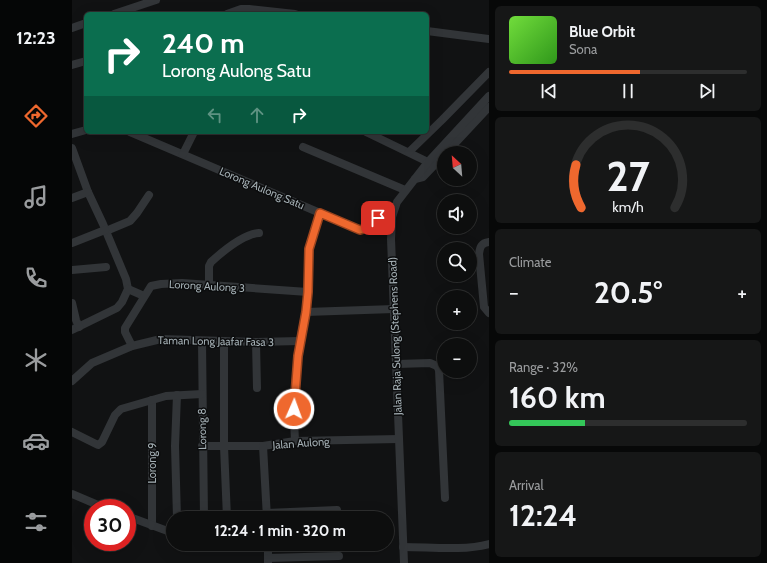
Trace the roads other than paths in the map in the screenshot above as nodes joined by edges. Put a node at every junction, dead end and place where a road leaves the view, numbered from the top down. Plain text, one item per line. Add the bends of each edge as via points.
1 (156, 0) edge
2 (120, 12) edge
3 (233, 12) edge
4 (277, 12) edge
5 (84, 24) edge
6 (72, 28) edge
7 (429, 31) edge
8 (489, 39) edge
9 (84, 62) edge
10 (72, 65) edge
11 (489, 72) edge
12 (489, 96) edge
13 (488, 110) edge
14 (84, 131) edge
15 (429, 133) edge
16 (72, 134) edge
17 (135, 134) edge
18 (193, 134) edge
19 (370, 134) edge
20 (428, 134) edge
21 (453, 146) edge
22 (303, 147) dead end
23 (72, 148) edge
24 (410, 152) junction
25 (182, 154) junction
26 (428, 162) junction
27 (437, 162) edge
28 (414, 180) junction
29 (405, 190) junction
30 (88, 192) junction
31 (150, 195) dead end
32 (72, 198) edge
33 (320, 213) junction
34 (392, 217) junction
35 (105, 230) junction
36 (259, 233) dead end
37 (489, 242) edge
38 (72, 243) edge
39 (106, 267) dead end
40 (72, 270) edge
41 (209, 285) junction
42 (128, 289) junction
43 (308, 292) junction
44 (144, 296) junction
45 (72, 304) edge
46 (394, 310) junction
47 (306, 312) junction
48 (489, 313) edge
49 (75, 328) edge
50 (202, 341) junction
51 (224, 341) junction
52 (300, 341) junction
53 (256, 342) junction
54 (132, 346) junction
55 (396, 364) junction
56 (72, 381) edge
57 (257, 388) dead end
58 (202, 394) junction
59 (177, 395) junction
60 (152, 400) junction
61 (72, 432) edge
62 (399, 439) junction
63 (295, 441) junction
64 (202, 446) junction
65 (224, 446) junction
66 (263, 446) junction
67 (72, 494) edge
68 (445, 498) dead end
69 (84, 499) edge
70 (337, 510) dead end
71 (177, 511) edge
72 (204, 511) edge
73 (227, 511) edge
74 (267, 511) edge
75 (323, 511) edge
76 (136, 520) edge
77 (152, 526) junction
78 (166, 531) edge
79 (489, 544) edge
80 (403, 547) junction
81 (339, 556) dead end
82 (268, 561) edge
83 (404, 563) edge

1 - 2 street
3 - 4 street via 241,9
5 - 6 street
7 - 8 street
9 - 10 street
11 - 15 street
12 - 26 street, Jalan Raja Sulong (Stephens Road)
13 - 21 street
14 - 16 street
17 - 25 street, Lorong Aulong Satu
18 - 25 street
19 - 24 street
20 - 24 street
22 - 29 street
23 - 30 street
24 - 26 street
25 - 33 street, Lorong Aulong Satu
26 - 28 street, Jalan Raja Sulong (Stephens Road)
27 - 28 street via 423,177
28 - 29 street, Jalan Raja Sulong (Stephens Road)
29 - 34 street, Jalan Raja Sulong (Stephens Road) via 397,202
30 - 32 street
30 - 35 street
31 - 35 street via 130,221
33 - 34 street, Lorong Aulong Satu via 360,230 367,228 378,218
33 - 43 street via 309,249
34 - 46 street, Jalan Raja Sulong (Stephens Road)
35 - 38 street
35 - 42 street
36 - 41 street via 239,241 211,262
37 - 48 street via 480,247 479,254 484,307
39 - 40 street
41 - 43 street, Lorong Aulong 3
41 - 44 street, Lorong Aulong 3 via 161,284 151,286
42 - 44 street
42 - 49 street via 117,308
43 - 47 street
44 - 54 street, Lorong Aulong 3 via 125,328
45 - 49 street
46 - 47 street
46 - 55 street, Jalan Raja Sulong (Stephens Road)
47 - 52 street
50 - 51 street, Taman Long Jaafar Fasa 3
50 - 54 street, Taman Long Jaafar Fasa 3 via 161,339
50 - 58 street, Lorong 8
51 - 53 street, Taman Long Jaafar Fasa 3
51 - 65 street
52 - 53 street, Taman Long Jaafar Fasa 3
52 - 63 street via 295,386
53 - 57 street
54 - 56 street, Taman Long Jaafar Fasa 3 via 92,363
55 - 62 street, Jalan Raja Sulong (Stephens Road)
55 - 68 street via 430,363 439,370
58 - 59 street
58 - 64 street, Lorong 8
59 - 60 street
59 - 71 street
60 - 61 street via 118,411 98,445
60 - 77 street, Lorong 9
62 - 63 street, Jalan Aulong
62 - 80 street, Jalan Raja Sulong (Stephens Road)
63 - 66 street, Jalan Aulong
64 - 65 street, Jalan Aulong
64 - 72 street, Lorong 8
65 - 66 street, Jalan Aulong
65 - 73 street
66 - 74 street
67 - 69 street
70 - 75 street
76 - 77 street
77 - 78 street
79 - 80 street via 455,548
80 - 83 street, Jalan Raja Sulong (Stephens Road)
81 - 82 street

